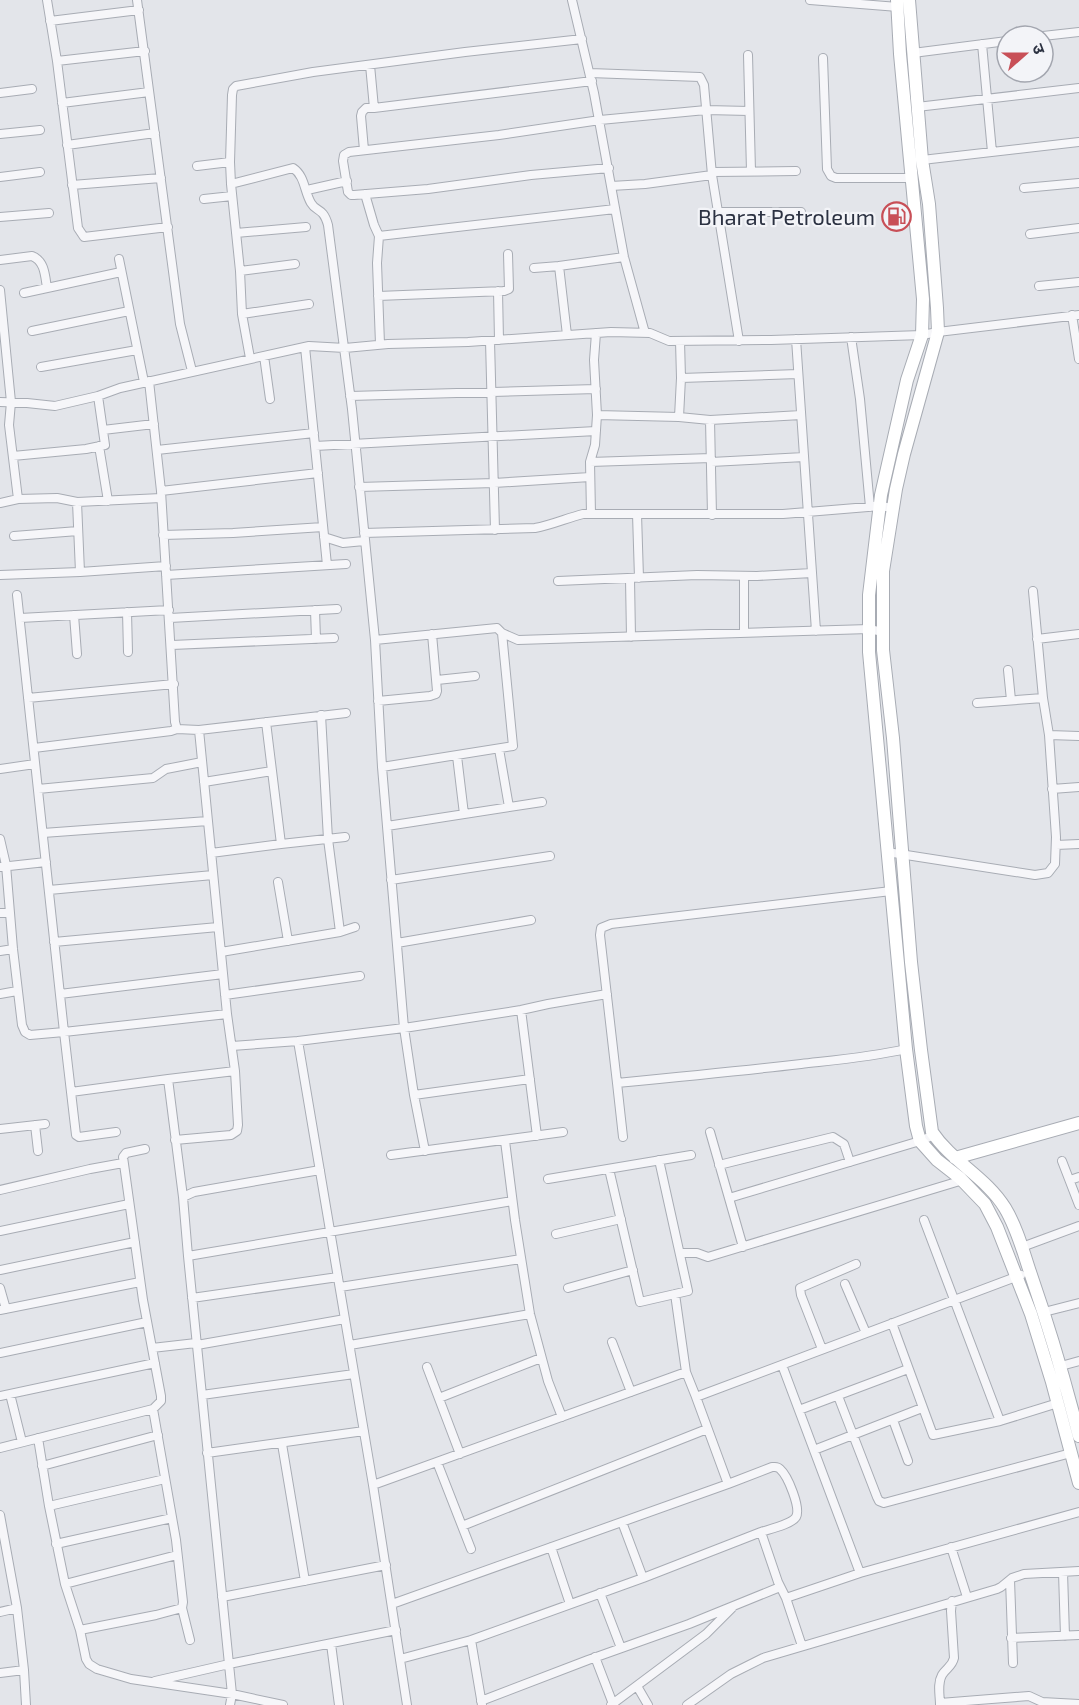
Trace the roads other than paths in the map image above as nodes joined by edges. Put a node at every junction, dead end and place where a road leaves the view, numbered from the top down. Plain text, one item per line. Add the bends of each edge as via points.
1 (47, 0) edge
2 (137, 0) edge
3 (572, 0) edge
4 (810, 0) edge
5 (909, 0) edge
6 (897, 4) edge
7 (139, 10) junction
8 (50, 21) junction
9 (1079, 32) edge
10 (1055, 35) edge
11 (582, 39) junction
12 (995, 42) edge
13 (982, 44) junction
14 (144, 51) junction
15 (913, 53) junction
16 (748, 55) dead end
17 (823, 57) dead end
18 (57, 61) junction
19 (370, 65) junction
20 (591, 77) junction
21 (1079, 88) edge
22 (32, 89) dead end
23 (149, 92) junction
24 (0, 93) edge
25 (987, 99) junction
26 (62, 103) junction
27 (917, 107) junction
28 (374, 108) junction
29 (706, 110) junction
30 (748, 111) junction
31 (600, 120) junction
32 (40, 130) dead end
33 (155, 132) junction
34 (0, 134) edge
35 (1079, 142) edge
36 (67, 145) junction
37 (364, 150) junction
38 (992, 152) junction
39 (922, 160) junction
40 (230, 162) junction
41 (197, 166) dead end
42 (609, 168) junction
43 (751, 171) junction
44 (796, 171) dead end
45 (40, 172) dead end
46 (712, 173) junction
47 (0, 177) edge
48 (161, 178) junction
49 (912, 178) junction
50 (347, 181) junction
51 (1079, 183) edge
52 (231, 184) junction
53 (72, 185) junction
54 (611, 186) junction
55 (1024, 188) dead end
56 (307, 190) junction
57 (365, 194) junction
58 (232, 196) junction
59 (204, 199) dead end
60 (615, 209) junction
61 (718, 212) junction
62 (801, 212) dead end
63 (49, 213) dead end
64 (0, 217) edge
65 (168, 227) junction
66 (306, 227) dead end
67 (1079, 228) edge
68 (236, 233) junction
69 (1029, 234) dead end
70 (379, 236) junction
71 (508, 254) dead end
72 (624, 257) junction
73 (118, 258) dead end
74 (0, 260) edge
75 (296, 264) dead end
76 (559, 266) junction
77 (534, 268) dead end
78 (240, 271) junction
79 (121, 272) junction
80 (1079, 282) edge
81 (1039, 286) dead end
82 (47, 288) junction
83 (0, 290) edge
84 (498, 291) junction
85 (24, 293) dead end
86 (378, 296) junction
87 (309, 304) dead end
88 (129, 311) junction
89 (242, 314) junction
90 (1076, 315) edge
91 (32, 331) dead end
92 (938, 332) junction
93 (596, 333) junction
94 (645, 333) junction
95 (567, 335) junction
96 (922, 335) junction
97 (851, 337) junction
98 (796, 339) junction
99 (494, 340) junction
100 (739, 340) junction
101 (680, 341) junction
102 (380, 344) junction
103 (305, 347) junction
104 (345, 348) junction
105 (137, 350) junction
106 (264, 356) junction
107 (250, 358) junction
108 (1079, 359) edge
109 (41, 367) dead end
110 (192, 371) junction
111 (798, 374) junction
112 (681, 378) junction
113 (147, 382) junction
114 (596, 389) junction
115 (491, 393) junction
116 (98, 396) junction
117 (350, 396) junction
118 (270, 399) dead end
119 (0, 402) edge
120 (11, 402) junction
121 (597, 415) junction
122 (801, 415) junction
123 (679, 417) junction
124 (710, 420) junction
125 (154, 424) junction
126 (103, 430) junction
127 (596, 431) junction
128 (314, 433) junction
129 (492, 437) junction
130 (355, 444) junction
131 (99, 446) junction
132 (315, 446) junction
133 (157, 450) junction
134 (13, 456) junction
135 (804, 457) junction
136 (711, 460) junction
137 (590, 462) junction
138 (318, 473) junction
139 (590, 477) junction
140 (494, 483) junction
141 (359, 488) junction
142 (161, 494) junction
143 (18, 499) junction
144 (77, 501) junction
145 (108, 501) junction
146 (0, 503) edge
147 (875, 507) junction
148 (893, 508) junction
149 (807, 512) junction
150 (591, 514) junction
151 (637, 514) junction
152 (712, 515) junction
153 (323, 527) junction
154 (495, 530) junction
155 (78, 531) junction
156 (163, 535) junction
157 (14, 536) dead end
158 (324, 537) junction
159 (364, 537) junction
160 (346, 564) dead end
161 (327, 565) junction
162 (166, 571) junction
163 (80, 572) junction
164 (812, 573) junction
165 (0, 575) edge
166 (744, 576) junction
167 (639, 578) junction
168 (630, 579) junction
169 (558, 581) dead end
170 (1033, 591) dead end
171 (17, 595) dead end
172 (315, 609) junction
173 (337, 609) dead end
174 (127, 612) junction
175 (170, 614) junction
176 (74, 615) junction
177 (20, 618) junction
178 (869, 629) junction
179 (816, 631) junction
180 (883, 632) junction
181 (502, 633) junction
182 (744, 633) junction
183 (432, 634) junction
184 (1079, 634) edge
185 (631, 637) junction
186 (334, 638) dead end
187 (316, 639) junction
188 (1037, 639) junction
189 (375, 640) junction
190 (172, 645) junction
191 (128, 652) dead end
192 (77, 654) dead end
193 (1008, 670) dead end
194 (475, 676) dead end
195 (436, 681) junction
196 (174, 684) junction
197 (28, 698) junction
198 (1043, 698) junction
199 (1011, 700) junction
200 (378, 701) junction
201 (976, 703) dead end
202 (346, 712) dead end
203 (321, 715) junction
204 (266, 723) junction
205 (177, 729) junction
206 (199, 730) junction
207 (1048, 735) junction
208 (1079, 736) edge
209 (34, 748) junction
210 (499, 749) junction
211 (457, 756) junction
212 (202, 762) junction
213 (35, 764) junction
214 (382, 767) junction
215 (0, 770) edge
216 (272, 771) junction
217 (204, 782) junction
218 (1079, 787) edge
219 (38, 789) junction
220 (1052, 789) junction
221 (542, 802) dead end
222 (509, 807) junction
223 (464, 814) junction
224 (208, 821) junction
225 (387, 826) junction
226 (43, 833) junction
227 (345, 837) dead end
228 (0, 839) edge
229 (327, 839) junction
230 (281, 844) junction
231 (1079, 844) edge
232 (1056, 845) junction
233 (887, 852) junction
234 (211, 853) junction
235 (903, 855) junction
236 (550, 856) dead end
237 (46, 862) junction
238 (3, 866) edge
239 (213, 875) junction
240 (391, 880) junction
241 (278, 882) dead end
242 (48, 890) junction
243 (891, 891) junction
244 (0, 913) edge
245 (10, 913) junction
246 (531, 920) dead end
247 (218, 927) junction
248 (355, 927) dead end
249 (340, 933) junction
250 (288, 941) junction
251 (54, 942) junction
252 (397, 943) junction
253 (13, 949) junction
254 (0, 951) edge
255 (221, 952) junction
256 (223, 974) junction
257 (360, 976) dead end
258 (17, 992) junction
259 (0, 994) edge
260 (60, 994) junction
261 (607, 994) junction
262 (225, 995) junction
263 (521, 1010) junction
264 (227, 1014) junction
265 (404, 1028) junction
266 (64, 1032) junction
267 (298, 1041) junction
268 (232, 1046) junction
269 (906, 1049) junction
270 (235, 1071) junction
271 (168, 1079) junction
272 (530, 1079) junction
273 (617, 1083) junction
274 (71, 1092) junction
275 (414, 1095) junction
276 (1079, 1123) edge
277 (0, 1129) edge
278 (116, 1132) dead end
279 (563, 1132) dead end
280 (710, 1132) dead end
281 (934, 1135) junction
282 (537, 1136) junction
283 (623, 1137) dead end
284 (176, 1140) junction
285 (505, 1141) junction
286 (920, 1141) junction
287 (146, 1149) dead end
288 (38, 1151) dead end
289 (425, 1151) junction
290 (391, 1155) dead end
291 (691, 1155) dead end
292 (955, 1158) junction
293 (659, 1160) junction
294 (1062, 1161) dead end
295 (850, 1162) junction
296 (123, 1163) junction
297 (719, 1165) junction
298 (609, 1169) junction
299 (320, 1170) junction
300 (1079, 1177) edge
301 (548, 1179) dead end
302 (963, 1180) junction
303 (1070, 1180) junction
304 (0, 1190) edge
305 (183, 1197) junction
306 (729, 1198) junction
307 (512, 1201) junction
308 (129, 1204) junction
309 (1079, 1205) edge
310 (621, 1219) junction
311 (924, 1220) dead end
312 (1079, 1226) edge
313 (0, 1231) edge
314 (330, 1231) junction
315 (556, 1234) dead end
316 (135, 1242) junction
317 (743, 1247) junction
318 (1022, 1247) junction
319 (680, 1253) junction
320 (188, 1256) junction
321 (521, 1259) junction
322 (856, 1264) dead end
323 (0, 1270) edge
324 (633, 1270) junction
325 (1030, 1272) junction
326 (1017, 1277) junction
327 (338, 1278) junction
328 (140, 1282) junction
329 (845, 1284) dead end
330 (340, 1287) junction
331 (0, 1288) edge
332 (568, 1288) dead end
333 (675, 1294) junction
334 (192, 1298) junction
335 (954, 1301) junction
336 (1079, 1303) edge
337 (3, 1310) edge
338 (1044, 1312) junction
339 (530, 1314) junction
340 (345, 1319) junction
341 (147, 1322) junction
342 (892, 1323) junction
343 (866, 1333) junction
344 (612, 1342) dead end
345 (196, 1344) junction
346 (350, 1345) junction
347 (152, 1348) junction
348 (822, 1349) junction
349 (0, 1353) edge
350 (541, 1358) junction
351 (1079, 1361) edge
352 (155, 1363) junction
353 (782, 1365) junction
354 (1061, 1366) junction
355 (427, 1367) dead end
356 (908, 1369) junction
357 (686, 1372) junction
358 (354, 1374) junction
359 (632, 1392) junction
360 (10, 1394) junction
361 (202, 1395) junction
362 (0, 1396) edge
363 (838, 1396) junction
364 (696, 1397) junction
365 (439, 1398) junction
366 (1058, 1403) junction
367 (922, 1408) junction
368 (153, 1409) junction
369 (799, 1410) junction
370 (562, 1418) junction
371 (893, 1420) junction
372 (999, 1421) junction
373 (707, 1429) junction
374 (364, 1431) junction
375 (854, 1434) junction
376 (158, 1435) junction
377 (1079, 1436) edge
378 (38, 1438) junction
379 (22, 1442) junction
380 (282, 1444) junction
381 (0, 1448) edge
382 (814, 1450) junction
383 (207, 1453) junction
384 (1071, 1453) junction
385 (460, 1454) junction
386 (908, 1461) dead end
387 (437, 1462) junction
388 (42, 1466) junction
389 (165, 1479) junction
390 (1079, 1483) edge
391 (728, 1484) junction
392 (373, 1485) junction
393 (49, 1506) junction
394 (1079, 1512) edge
395 (0, 1515) edge
396 (172, 1518) junction
397 (622, 1522) junction
398 (462, 1526) junction
399 (761, 1532) junction
400 (56, 1544) junction
401 (551, 1547) junction
402 (951, 1547) junction
403 (471, 1549) dead end
404 (177, 1555) junction
405 (386, 1565) junction
406 (1079, 1571) edge
407 (1063, 1572) junction
408 (860, 1573) junction
409 (643, 1578) junction
410 (1010, 1580) junction
411 (305, 1581) junction
412 (65, 1584) junction
413 (780, 1587) junction
414 (600, 1593) junction
415 (222, 1597) junction
416 (968, 1597) junction
417 (786, 1598) junction
418 (952, 1601) junction
419 (392, 1604) junction
420 (570, 1604) junction
421 (735, 1605) junction
422 (17, 1608) junction
423 (182, 1608) junction
424 (0, 1612) edge
425 (80, 1630) junction
426 (396, 1630) junction
427 (1079, 1635) edge
428 (1065, 1636) junction
429 (1011, 1638) junction
430 (190, 1640) dead end
431 (471, 1640) junction
432 (331, 1644) junction
433 (802, 1646) junction
434 (621, 1648) junction
435 (595, 1657) junction
436 (400, 1659) junction
437 (1013, 1663) dead end
438 (229, 1664) junction
439 (24, 1670) junction
440 (0, 1673) edge
441 (151, 1682) junction
442 (637, 1686) junction
443 (232, 1694) junction
444 (482, 1703) edge
445 (612, 1704) edge
446 (940, 1704) edge
447 (1079, 1704) edge
448 (26, 1705) edge
449 (230, 1705) edge
450 (283, 1705) edge
451 (339, 1705) edge
452 (407, 1705) edge
453 (648, 1705) edge
454 (687, 1705) edge

1 - 8 street
2 - 7 street
3 - 11 street
4 - 6 street
5 - 15 street
6 - 49 street
7 - 8 street
7 - 14 street
8 - 18 street
9 - 10 street
11 - 19 street
11 - 20 street
12 - 13 street
13 - 15 street
13 - 25 street
14 - 18 street
14 - 23 street
15 - 27 street
16 - 30 street
17 - 49 street via 828,173 836,178
18 - 26 street
19 - 28 street
19 - 40 street via 236,86 232,95
20 - 28 street
20 - 29 street via 700,78
20 - 31 street
21 - 25 street
22 - 24 street
23 - 26 street
23 - 33 street
25 - 27 street
25 - 38 street
26 - 36 street
27 - 39 street
28 - 37 street via 362,112
29 - 30 street
29 - 31 street
29 - 46 street
30 - 43 street
31 - 37 street
31 - 42 street
32 - 34 street
33 - 36 street
33 - 48 street
35 - 38 street
36 - 53 street
37 - 50 street via 344,155
38 - 39 street
39 - 92 street
40 - 41 street
40 - 52 street
42 - 54 street
42 - 57 street
43 - 44 street
43 - 46 street
45 - 47 street
46 - 54 street
46 - 61 street
48 - 53 street
48 - 65 street
49 - 96 street via 923,299
50 - 56 street
50 - 57 street via 351,195
51 - 55 street
52 - 56 street via 293,168
52 - 58 street
53 - 65 street via 78,228 84,237
54 - 60 street
56 - 104 street via 311,204 325,215 328,225
57 - 70 street
58 - 59 street
58 - 68 street
60 - 70 street
60 - 72 street
61 - 62 street
61 - 100 street
63 - 64 street
65 - 110 street via 180,324
66 - 68 street
67 - 69 street
68 - 78 street
70 - 86 street
71 - 84 street via 509,289
72 - 76 street
72 - 94 street
73 - 79 street
74 - 82 street via 36,257 41,262
75 - 78 street
76 - 77 street
76 - 95 street
78 - 89 street
79 - 82 street
79 - 88 street
80 - 81 street
82 - 85 street
83 - 120 street
84 - 86 street
84 - 99 street
86 - 102 street
87 - 89 street
88 - 91 street
88 - 105 street
89 - 107 street
90 - 92 street
90 - 108 street
92 - 96 street
92 - 148 street
93 - 94 street
93 - 95 street
93 - 114 street
94 - 101 street
95 - 99 street
96 - 97 street
96 - 147 street
97 - 98 street
97 - 147 street
98 - 100 street
98 - 111 street
99 - 102 street
99 - 115 street
100 - 101 street
101 - 112 street
102 - 104 street
103 - 104 street
103 - 106 street
103 - 128 street
104 - 117 street
105 - 109 street
105 - 113 street
106 - 107 street
106 - 118 street
107 - 110 street
110 - 113 street
111 - 112 street
111 - 122 street
112 - 123 street
113 - 116 street
113 - 125 street
114 - 115 street
114 - 121 street
115 - 117 street
115 - 129 street
116 - 120 street via 55,406
116 - 126 street
117 - 130 street
119 - 120 street
120 - 134 street
121 - 123 street
121 - 127 street
122 - 124 street
122 - 135 street
123 - 124 street
124 - 136 street
125 - 126 street
125 - 133 street
126 - 131 street via 105,445
127 - 129 street
127 - 137 street
128 - 132 street
128 - 133 street
129 - 130 street
129 - 140 street
130 - 132 street
130 - 141 street
131 - 134 street
131 - 145 street
132 - 138 street
133 - 142 street
134 - 143 street
135 - 136 street
135 - 149 street
136 - 137 street
136 - 152 street
137 - 139 street
138 - 142 street
138 - 153 street
139 - 140 street
139 - 150 street
140 - 141 street
140 - 154 street
141 - 159 street
142 - 145 street
142 - 156 street
143 - 144 street
143 - 146 street
144 - 145 street
144 - 155 street
147 - 148 street
147 - 149 street
147 - 178 street
148 - 180 street via 883,571
149 - 152 street
149 - 164 street
150 - 151 street
150 - 154 street via 545,526
151 - 152 street
151 - 167 street
153 - 156 street
153 - 158 street
154 - 159 street
155 - 157 street
155 - 163 street
156 - 162 street
158 - 159 street via 343,543
158 - 161 street
159 - 189 street
160 - 161 street
161 - 162 street
162 - 163 street
162 - 175 street
163 - 165 street
164 - 166 street
164 - 179 street
166 - 167 street
166 - 182 street
167 - 168 street
168 - 169 street
168 - 185 street
170 - 188 street
171 - 177 street
172 - 173 street
172 - 175 street
172 - 187 street
174 - 175 street
174 - 176 street
174 - 191 street
175 - 190 street
176 - 177 street
176 - 192 street
177 - 197 street
178 - 179 street
178 - 180 street
178 - 233 street
179 - 182 street
180 - 235 street
181 - 183 street via 497,628
181 - 185 street via 518,639
181 - 210 street via 513,746
182 - 185 street
183 - 189 street
183 - 195 street
184 - 188 street
186 - 187 street
187 - 190 street
188 - 198 street
189 - 200 street
190 - 196 street
193 - 199 street
194 - 195 street
195 - 200 street via 434,695
196 - 197 street
196 - 205 street
197 - 209 street
198 - 199 street
198 - 207 street
199 - 201 street
200 - 214 street
202 - 203 street
203 - 204 street
203 - 229 street
204 - 206 street
204 - 216 street
205 - 206 street
205 - 209 street
206 - 212 street
207 - 208 street
207 - 220 street
209 - 213 street
210 - 211 street
210 - 222 street
211 - 214 street
211 - 223 street
212 - 217 street
212 - 219 street via 166,769 153,778
213 - 215 street
213 - 219 street
214 - 225 street
216 - 217 street
216 - 230 street
217 - 224 street
218 - 220 street
219 - 226 street
220 - 232 street
221 - 222 street
222 - 223 street
223 - 225 street
224 - 226 street
224 - 234 street
225 - 240 street
226 - 237 street
227 - 229 street
228 - 238 street
229 - 230 street
229 - 249 street
230 - 234 street
231 - 232 street
232 - 235 street via 1055,864 1044,874
233 - 235 street
233 - 243 street
234 - 239 street
235 - 281 street via 921,1050
236 - 240 street
237 - 238 street
237 - 242 street
238 - 245 street
239 - 242 street
239 - 247 street
240 - 252 street
241 - 250 street
242 - 251 street
243 - 261 street via 611,924 600,932
243 - 269 street
244 - 245 street
245 - 253 street
246 - 252 street
247 - 251 street
247 - 255 street
248 - 249 street
249 - 250 street
250 - 255 street
251 - 260 street
252 - 265 street
253 - 254 street
253 - 258 street
255 - 256 street
256 - 260 street
256 - 262 street
257 - 262 street
258 - 259 street
258 - 266 street via 25,1032
260 - 266 street
261 - 263 street
261 - 273 street
262 - 264 street
263 - 265 street
263 - 272 street
264 - 266 street
264 - 268 street
265 - 267 street
265 - 275 street
266 - 274 street
267 - 268 street
267 - 299 street
268 - 270 street
269 - 273 street
269 - 286 street
270 - 271 street
270 - 284 street via 235,1134
271 - 274 street
271 - 284 street
272 - 275 street
272 - 282 street
273 - 283 street
274 - 278 street via 76,1135
275 - 289 street
276 - 292 street
277 - 288 street via 40,1125
279 - 282 street
280 - 297 street
281 - 286 street
281 - 292 street
282 - 285 street
284 - 305 street
285 - 289 street
285 - 307 street
286 - 295 street
286 - 302 street
287 - 296 street via 126,1153
289 - 290 street
291 - 293 street
292 - 318 street via 990,1187
293 - 298 street
293 - 319 street
294 - 303 street
295 - 297 street via 844,1144 833,1137
295 - 306 street
296 - 304 street
296 - 308 street
297 - 306 street
298 - 301 street
298 - 310 street
299 - 305 street
299 - 314 street
300 - 303 street
302 - 317 street
302 - 326 street via 985,1204 998,1227
303 - 309 street
305 - 320 street
306 - 317 street
307 - 314 street
307 - 321 street
308 - 313 street
308 - 316 street
310 - 315 street
310 - 324 street
311 - 335 street
312 - 318 street
314 - 320 street
314 - 327 street
316 - 323 street
316 - 328 street
317 - 319 street via 708,1257
318 - 325 street
319 - 333 street via 688,1291
320 - 334 street
321 - 330 street
321 - 339 street
322 - 348 street via 800,1288
324 - 332 street
324 - 333 street via 640,1302
325 - 326 street
325 - 338 street
326 - 335 street
326 - 366 street
327 - 330 street
327 - 334 street
328 - 337 street
328 - 341 street
329 - 343 street
330 - 340 street
331 - 337 street
333 - 357 street
334 - 345 street
335 - 342 street
335 - 372 street
336 - 338 street
338 - 354 street
339 - 346 street
339 - 350 street
340 - 345 street
340 - 346 street
341 - 347 street
341 - 349 street
342 - 343 street
342 - 356 street
343 - 348 street
344 - 359 street
345 - 347 street
345 - 361 street
346 - 358 street
347 - 352 street
348 - 353 street
350 - 365 street
350 - 370 street
351 - 354 street
352 - 360 street
352 - 368 street via 161,1401
353 - 364 street
353 - 369 street
354 - 377 street
355 - 365 street
356 - 363 street
356 - 367 street
357 - 359 street
357 - 364 street
358 - 361 street
358 - 374 street
359 - 370 street
360 - 362 street
360 - 379 street
361 - 383 street
363 - 369 street
363 - 375 street
364 - 373 street
365 - 385 street
366 - 372 street
366 - 384 street
367 - 371 street
367 - 372 street via 933,1435
368 - 376 street
368 - 378 street
369 - 382 street
370 - 385 street
371 - 375 street
371 - 386 street
373 - 391 street
373 - 398 street
374 - 380 street
374 - 392 street
375 - 382 street
375 - 384 street via 877,1497 884,1503
376 - 388 street
376 - 389 street
378 - 379 street
378 - 388 street
379 - 381 street
380 - 383 street
380 - 411 street
382 - 408 street
383 - 415 street
384 - 390 street
385 - 387 street
387 - 392 street
387 - 398 street
388 - 393 street
389 - 393 street
389 - 396 street
391 - 397 street
391 - 399 street via 772,1467 781,1469 798,1510 796,1517
392 - 405 street
393 - 400 street
394 - 402 street
395 - 422 street
396 - 400 street
396 - 404 street
397 - 401 street
397 - 409 street
398 - 403 street
399 - 409 street
399 - 413 street
400 - 412 street
401 - 419 street
401 - 420 street
402 - 408 street
402 - 416 street
404 - 412 street
404 - 423 street
405 - 411 street
405 - 419 street
406 - 407 street
407 - 410 street via 1024,1574
407 - 428 street
408 - 417 street
409 - 414 street
410 - 416 street via 1001,1587
410 - 429 street
411 - 415 street
412 - 425 street
413 - 417 street
413 - 421 street
414 - 420 street
414 - 434 street
415 - 438 street
416 - 418 street
417 - 433 street
418 - 433 street
418 - 446 street via 954,1658 941,1675
419 - 426 street
420 - 431 street
421 - 434 street
421 - 442 street via 706,1634
422 - 424 street
422 - 439 street
423 - 425 street
423 - 430 street
425 - 441 street via 86,1659 97,1670
426 - 432 street
426 - 436 street
427 - 428 street
428 - 429 street
429 - 437 street
431 - 436 street
431 - 444 street
432 - 438 street
432 - 451 street
433 - 454 street via 763,1658 731,1674
434 - 435 street
435 - 444 street
435 - 445 street
436 - 452 street
438 - 441 street
438 - 443 street
439 - 440 street
439 - 448 street
441 - 443 street
442 - 445 street
442 - 453 street
443 - 449 street
443 - 450 street
446 - 447 street via 1029,1696 1042,1702

